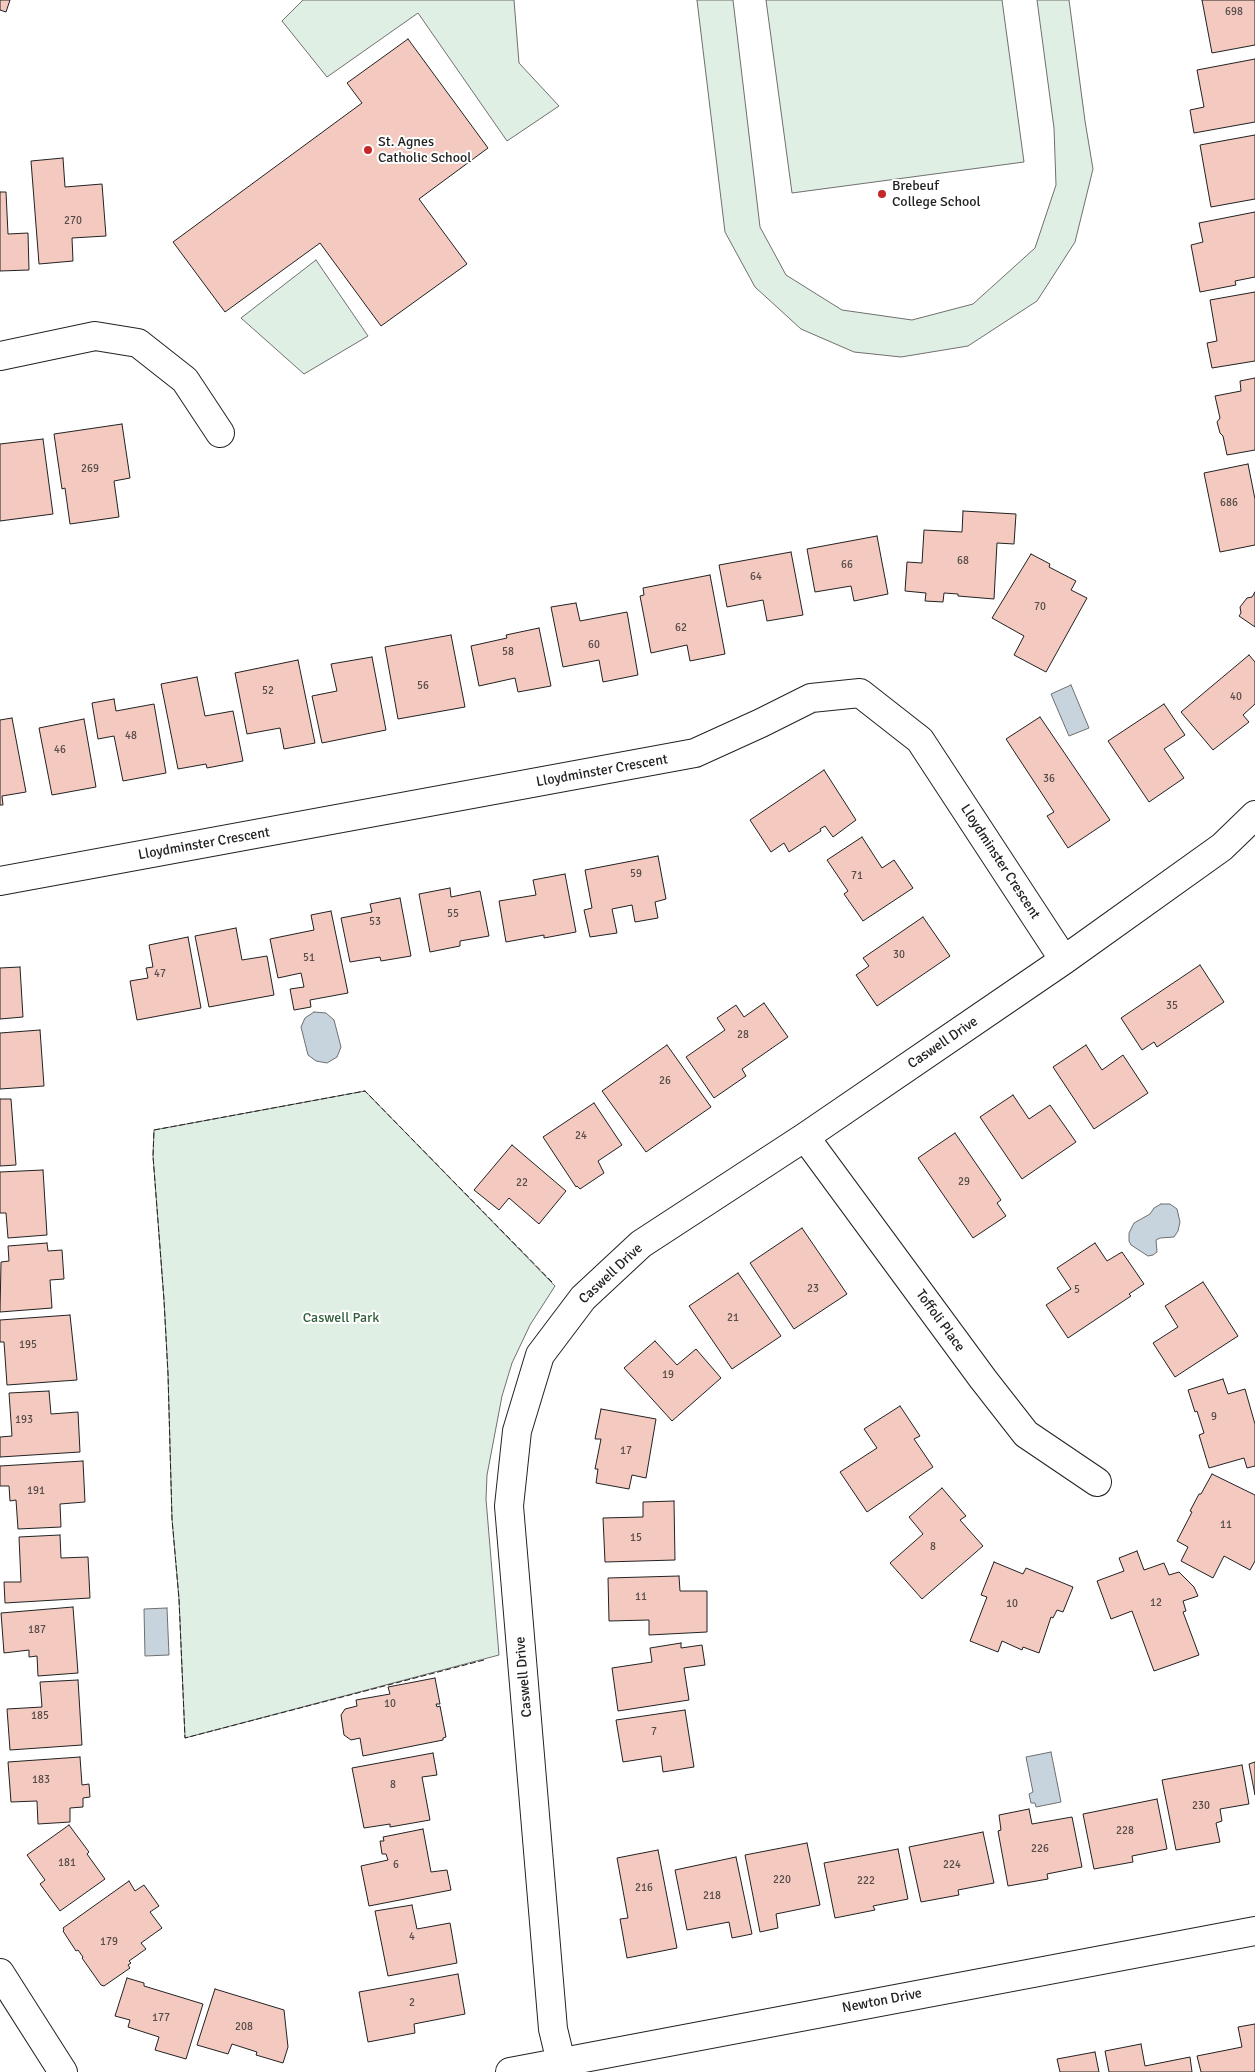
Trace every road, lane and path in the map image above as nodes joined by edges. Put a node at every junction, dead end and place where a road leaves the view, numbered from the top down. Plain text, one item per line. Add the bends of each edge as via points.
1 (0, 356) edge
2 (220, 433) dead end
3 (1255, 815) edge
4 (0, 881) edge
5 (1064, 960) junction
6 (805, 1137) junction
7 (1097, 1482) dead end
8 (1255, 1931) edge
9 (0, 1973) edge
10 (561, 2062) junction
11 (63, 2072) edge
12 (510, 2072) edge

1 - 2 street via 95,336 138,343 184,380
3 - 5 street, Caswell Drive via 1222,847
4 - 5 street, Lloydminster Crescent via 695,753 810,698 860,693 920,740
5 - 6 street, Caswell Drive
6 - 7 street, Toffoli Place via 1026,1434
6 - 10 street, Caswell Drive via 641,1244 583,1298 540,1355 517,1432 509,1506 553,2029
8 - 10 street, Newton Drive
9 - 11 street
10 - 12 street, Newton Drive

